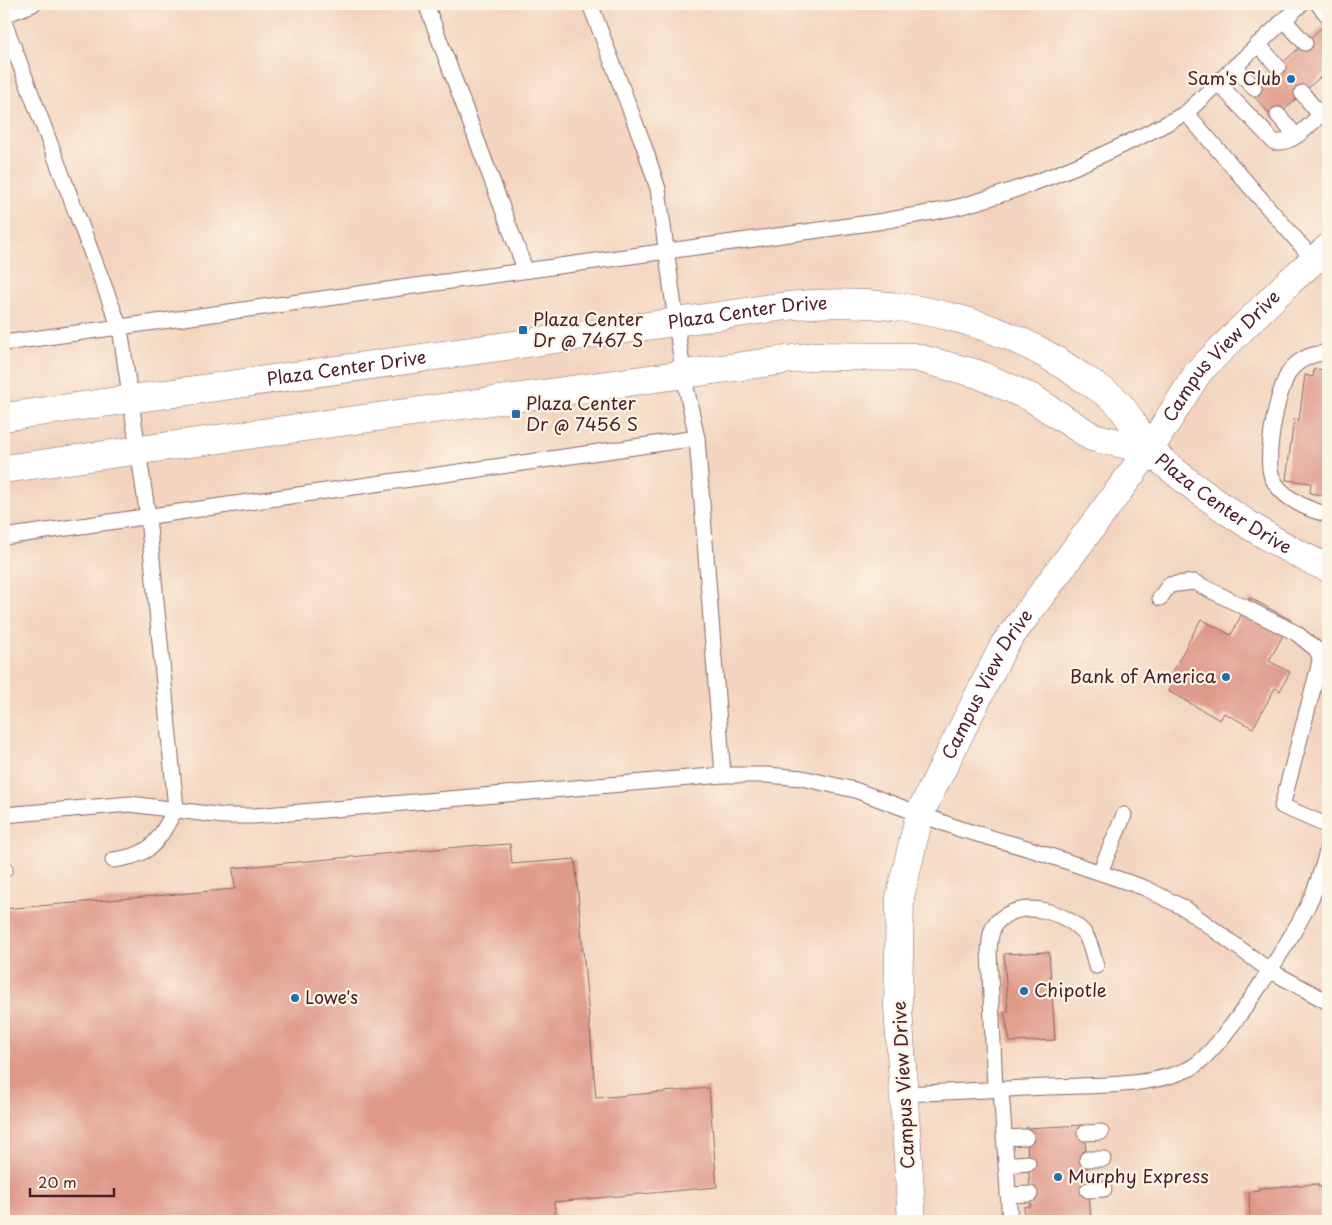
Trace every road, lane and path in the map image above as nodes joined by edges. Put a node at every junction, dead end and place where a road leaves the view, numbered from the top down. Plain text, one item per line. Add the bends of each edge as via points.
1 (34, 4) edge
2 (426, 4) edge
3 (590, 4) edge
4 (1301, 4) edge
5 (1318, 4) edge
6 (4, 15) edge
7 (1328, 16) edge
8 (1284, 20) junction
9 (4, 22) edge
10 (1305, 43) dead end
11 (1258, 44) junction
12 (1235, 66) junction
13 (1278, 67) dead end
14 (1218, 83) junction
15 (1254, 88) dead end
16 (1302, 93) dead end
17 (1324, 111) edge
18 (1186, 112) junction
19 (1278, 115) dead end
20 (1296, 136) junction
21 (667, 251) junction
22 (1321, 254) edge
23 (525, 269) junction
24 (677, 322) junction
25 (120, 328) junction
26 (4, 343) edge
27 (1328, 353) edge
28 (683, 373) junction
29 (130, 399) junction
30 (4, 417) edge
31 (698, 438) junction
32 (137, 450) junction
33 (1149, 450) junction
34 (4, 469) edge
35 (1328, 514) edge
36 (148, 517) junction
37 (4, 537) edge
38 (1328, 568) edge
39 (1160, 598) dead end
40 (723, 775) junction
41 (176, 809) junction
42 (920, 813) junction
43 (4, 815) edge
44 (1124, 815) dead end
45 (1328, 826) edge
46 (1328, 848) edge
47 (113, 860) dead end
48 (1100, 872) junction
49 (1096, 966) dead end
50 (1270, 970) junction
51 (1328, 1002) edge
52 (998, 1089) junction
53 (904, 1094) junction
54 (1101, 1132) dead end
55 (1085, 1133) dead end
56 (1026, 1136) dead end
57 (1004, 1138) junction
58 (1103, 1159) dead end
59 (1087, 1160) dead end
60 (1028, 1163) dead end
61 (1006, 1165) junction
62 (1104, 1189) dead end
63 (1088, 1190) dead end
64 (1030, 1194) dead end
65 (1008, 1195) junction
66 (912, 1221) edge
67 (1010, 1221) edge

1 - 6 lane
2 - 23 lane
3 - 21 lane via 658,189
4 - 8 lane
5 - 7 lane
8 - 10 lane
8 - 11 lane
9 - 25 lane
11 - 12 lane
11 - 13 lane
12 - 14 lane
12 - 15 lane
14 - 18 lane
14 - 20 lane via 1274,142 1283,143
16 - 17 lane
17 - 20 lane
18 - 21 lane via 1100,155 1001,194 959,206 884,221
18 - 22 lane
19 - 20 lane
21 - 23 lane
21 - 24 lane
22 - 33 street, Campus View Drive via 1199,371
23 - 25 lane
24 - 28 lane
24 - 29 street, Plaza Center Drive
24 - 33 street, Plaza Center Drive via 801,305 868,302 956,316 1010,336 1118,402
25 - 26 lane
25 - 29 lane
27 - 35 lane via 1300,360 1288,374 1268,460 1272,478 1283,492 1309,508
28 - 31 lane
28 - 32 street, Plaza Center Drive
28 - 33 street, Plaza Center Drive via 814,356 914,357 987,378 1032,398 1092,438
29 - 30 street, Plaza Center Drive
29 - 32 lane
31 - 36 lane
31 - 40 lane
32 - 34 street, Plaza Center Drive
32 - 36 lane
33 - 38 street, Plaza Center Drive via 1183,480 1280,543
33 - 42 street, Campus View Drive via 1004,645
36 - 37 lane
36 - 41 lane
39 - 45 lane via 1169,585 1194,582 1296,633 1316,649 1320,657 1319,666 1282,806
40 - 41 lane via 255,816 224,816
40 - 42 lane via 802,778 855,790
41 - 43 lane via 130,804
41 - 47 lane via 148,849 131,858
42 - 48 lane via 960,829
42 - 53 street, Campus View Drive via 900,897 898,1006
44 - 48 lane
46 - 50 lane via 1308,906
48 - 50 lane via 1145,888 1186,909
49 - 52 lane via 1089,941 1064,918 1034,909 1017,910 997,922 991,932 988,951
50 - 51 lane
50 - 52 lane via 1207,1055 1191,1068 1162,1079
52 - 53 lane
52 - 57 lane
53 - 66 street, Campus View Drive
54 - 55 lane
56 - 57 lane
57 - 61 lane
58 - 59 lane
60 - 61 lane
61 - 65 lane
62 - 63 lane
64 - 65 lane
65 - 67 lane

